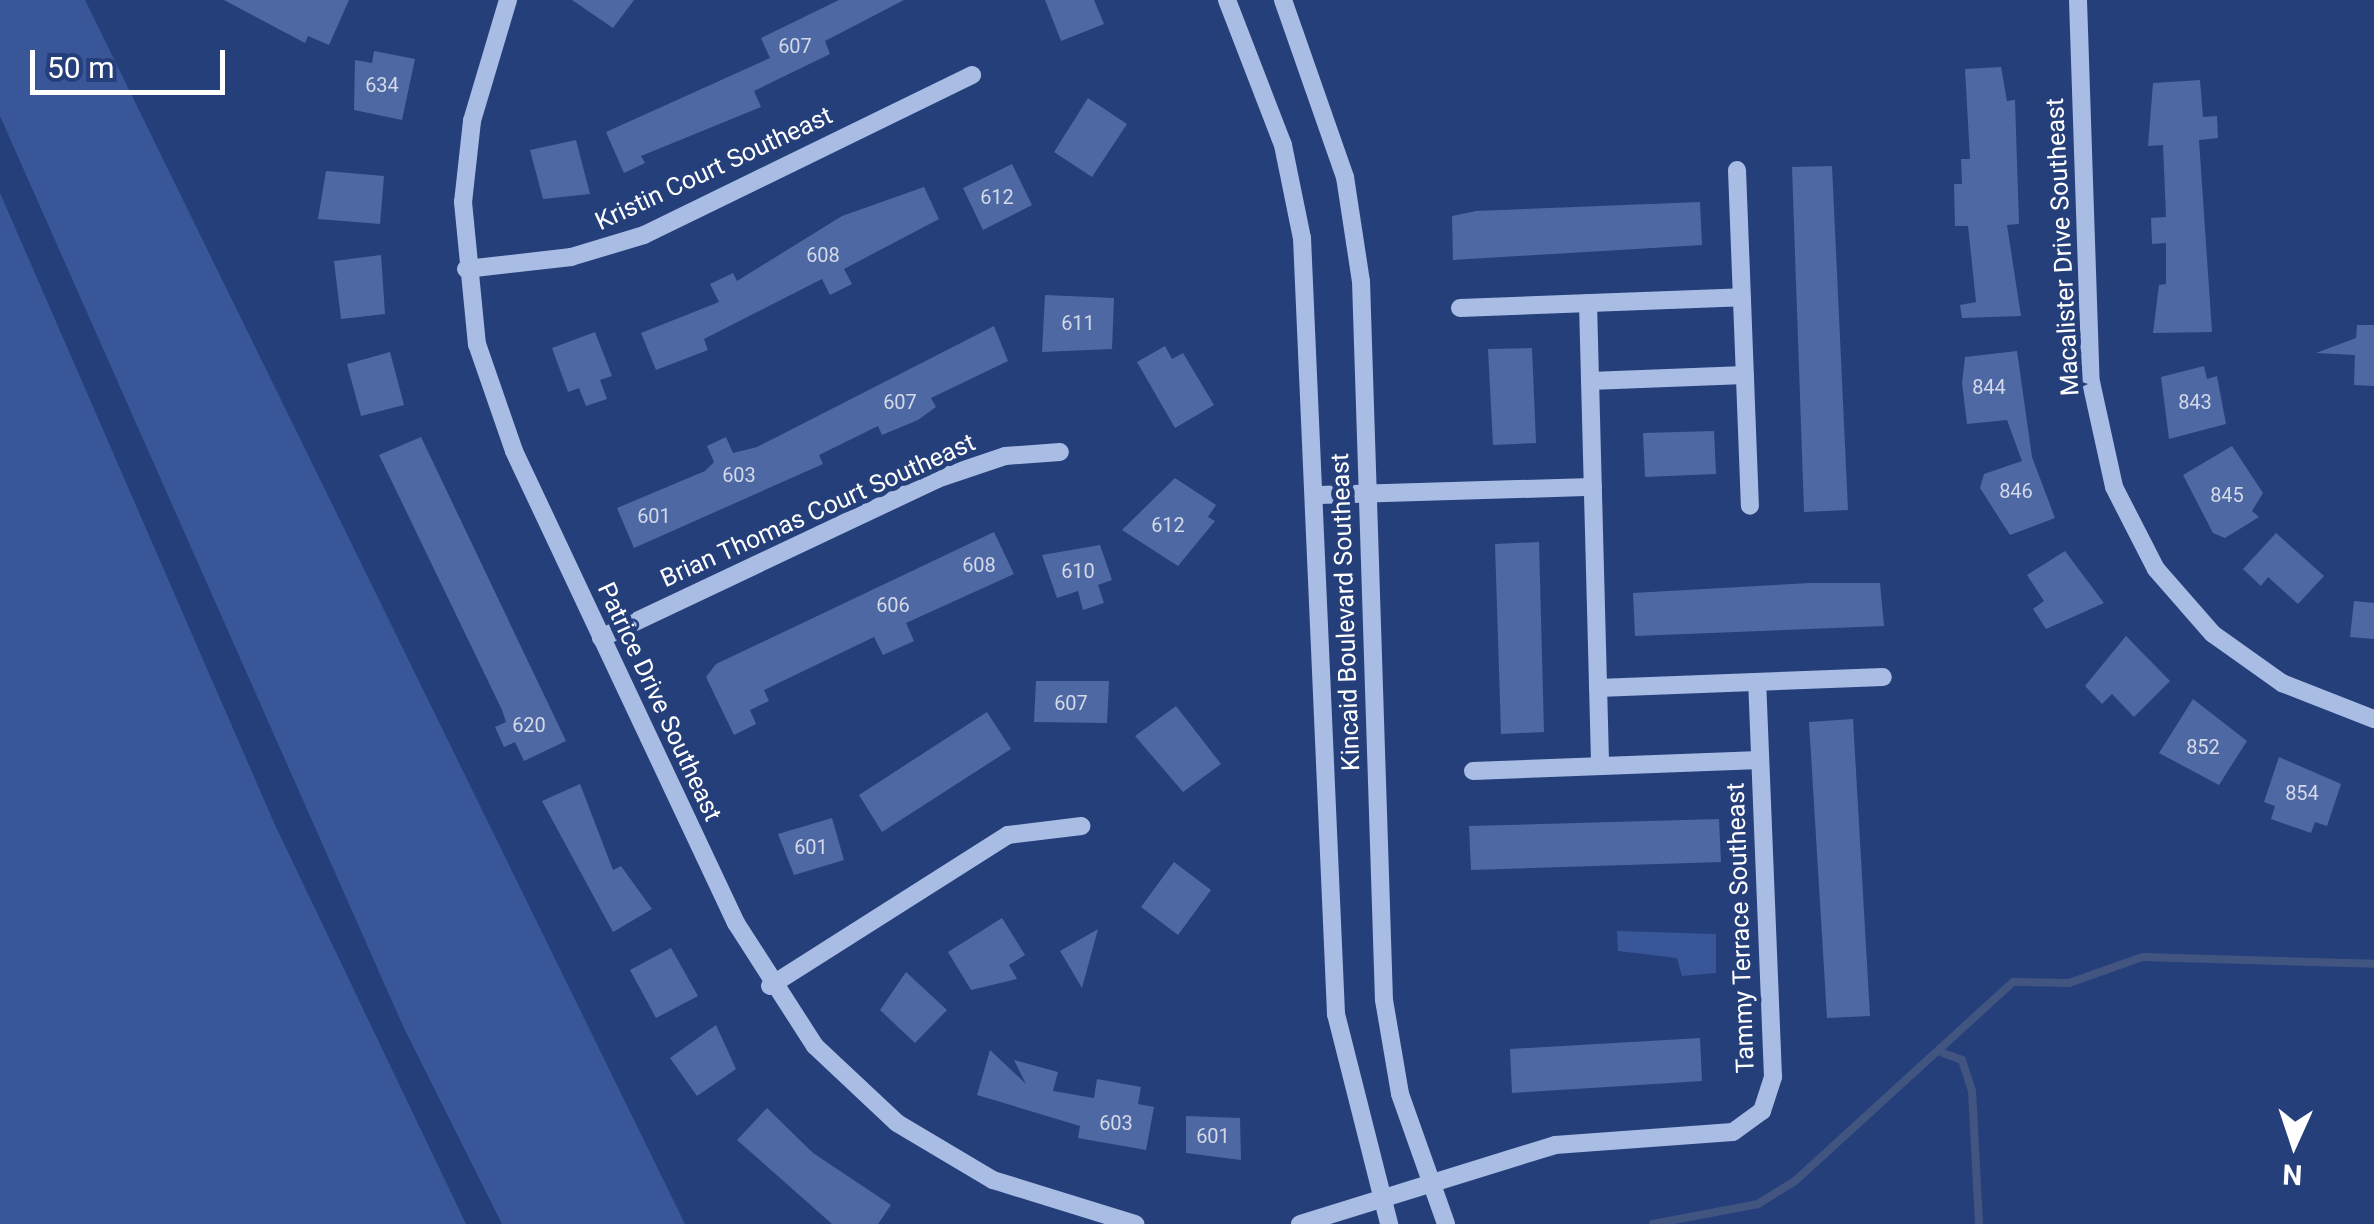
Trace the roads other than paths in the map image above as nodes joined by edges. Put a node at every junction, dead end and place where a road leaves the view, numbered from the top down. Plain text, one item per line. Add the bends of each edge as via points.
1 (508, 0) edge
2 (1227, 0) edge
3 (1283, 0) edge
4 (2078, 0) edge
5 (972, 75) dead end
6 (1737, 170) dead end
7 (466, 269) junction
8 (1742, 297) junction
9 (1588, 303) junction
10 (1460, 308) dead end
11 (1745, 374) junction
12 (1590, 381) junction
13 (1060, 452) dead end
14 (1593, 488) junction
15 (1319, 495) junction
16 (1367, 496) junction
17 (1750, 506) dead end
18 (601, 638) junction
19 (1884, 677) dead end
20 (1757, 682) junction
21 (1598, 688) junction
22 (2374, 720) edge
23 (1760, 760) junction
24 (1600, 766) junction
25 (1473, 771) dead end
26 (1081, 826) dead end
27 (770, 986) junction
28 (1430, 1185) junction
29 (1378, 1202) junction
30 (1135, 1224) edge
31 (1300, 1224) edge
32 (1389, 1224) edge
33 (1446, 1224) edge

1 - 7 street, Patrice Drive Southeast via 472,120
2 - 15 street, Kincaid Boulevard Southeast via 1298,202
3 - 16 street, Kincaid Boulevard Southeast via 1312,69 1354,230
4 - 22 street, Macalister Drive Southeast via 2091,382 2114,487 2156,569 2213,634 2282,683
5 - 7 street, Kristin Court Southeast via 644,235 572,257
6 - 8 street
7 - 18 street, Patrice Drive Southeast via 500,416
8 - 9 street
8 - 11 street
9 - 10 street
9 - 12 street
11 - 12 street
11 - 17 street
12 - 14 street
13 - 18 street, Brian Thomas Court Southeast via 1005,456 937,480
14 - 16 street
14 - 21 street
15 - 16 street
15 - 29 street, Kincaid Boulevard Southeast via 1336,1014
16 - 28 street, Kincaid Boulevard Southeast via 1384,1000 1400,1094
18 - 27 street, Patrice Drive Southeast
19 - 20 street
20 - 21 street
20 - 23 street, Tammy Terrace Southeast
21 - 24 street
23 - 24 street, Tammy Terrace Southeast
23 - 28 street, Tammy Terrace Southeast via 1773,1076 1762,1111 1734,1132 1556,1145
24 - 25 street, Tammy Terrace Southeast
26 - 27 street via 1008,835
27 - 30 street, Patrice Drive Southeast via 840,1074 927,1144 1027,1194
28 - 29 street, Tammy Terrace Southeast
28 - 33 street, Kincaid Boulevard Southeast
29 - 31 street
29 - 32 street, Kincaid Boulevard Southeast

